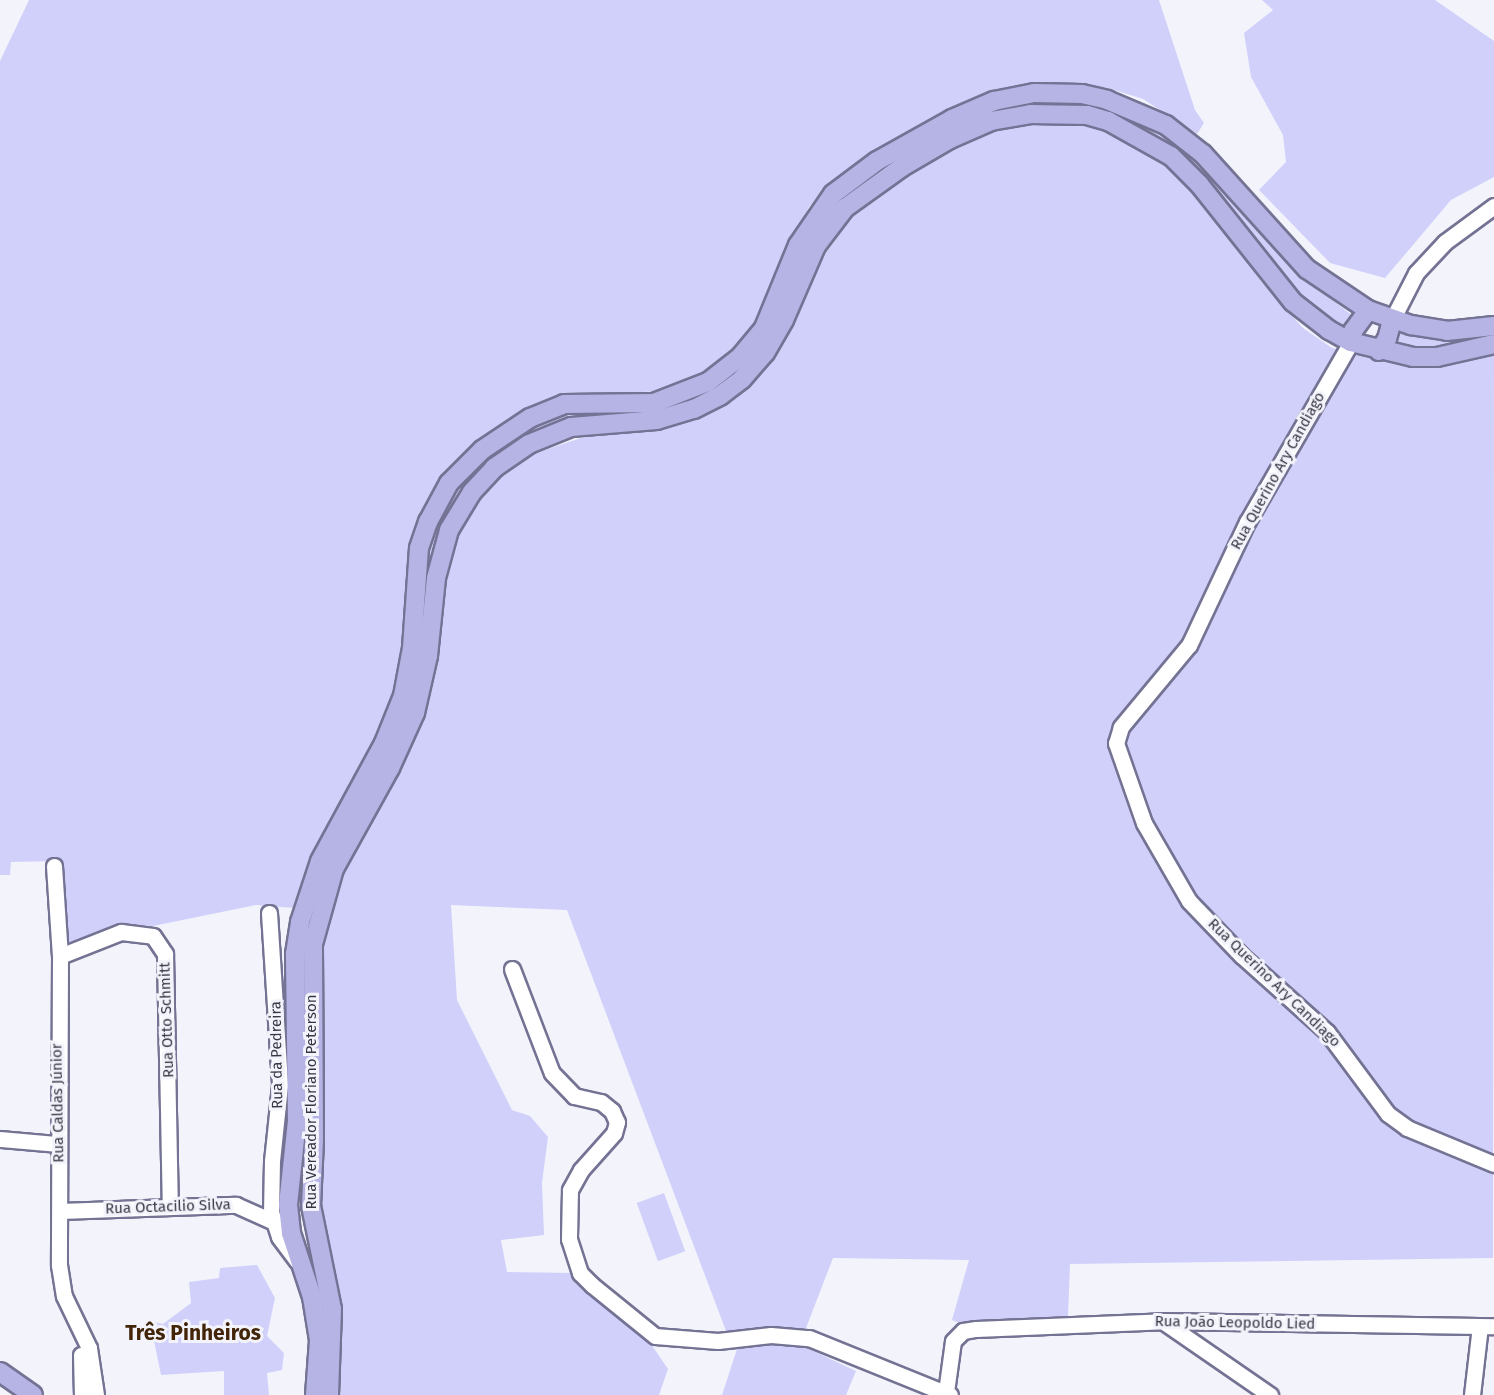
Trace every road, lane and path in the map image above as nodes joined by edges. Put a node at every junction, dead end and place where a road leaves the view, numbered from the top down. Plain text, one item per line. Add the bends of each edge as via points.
1 (1494, 206) edge
2 (1368, 310) junction
3 (1392, 320) junction
4 (1494, 326) edge
5 (1351, 342) junction
6 (1494, 344) edge
7 (1379, 351) junction
8 (54, 866) dead end
9 (270, 913) dead end
10 (60, 956) junction
11 (512, 969) dead end
12 (0, 1139) edge
13 (57, 1144) junction
14 (272, 1161) junction
15 (1494, 1164) edge
16 (289, 1170) junction
17 (170, 1207) junction
18 (60, 1210) junction
19 (272, 1221) junction
20 (297, 1261) junction
21 (325, 1281) junction
22 (1163, 1321) junction
23 (1487, 1326) edge
24 (0, 1372) edge
25 (0, 1387) edge
26 (90, 1391) edge
27 (1265, 1393) edge
28 (948, 1394) edge
29 (12, 1395) edge
30 (33, 1395) edge
31 (315, 1395) edge
32 (329, 1395) edge
33 (1472, 1395) edge

1 - 3 street via 1445,242 1416,273
2 - 3 main road, Rua Vereador Floriano Peterson
2 - 5 main road via 1353,331
2 - 16 main road, Rua Vereador Floriano Peterson via 1307,269 1203,154 1166,125 1083,94 1034,93 994,101 952,119 869,166 832,194 798,245 764,328 740,357 708,382 654,403 564,404 530,418 482,450 449,483 428,522 419,548 412,648 403,696 384,743 308,891 295,954 298,1089
3 - 4 main road, Rua Vereador Floriano Peterson via 1447,331
3 - 7 main road
5 - 7 main road, Rua Vereador Floriano Peterson
5 - 15 street, Rua Querino Ary Candiago via 1247,522 1189,645 1121,727 1116,743 1144,823 1189,901 1242,956 1327,1032 1388,1114 1407,1128
5 - 21 main road, Rua Vereador Floriano Peterson via 1293,302 1198,184 1148,141 1088,115 1012,116 950,139 845,208 816,246 765,353 742,379 720,395 694,410 657,420 571,427 529,444 494,468 472,492 449,530 436,579 428,656 415,713 390,768 334,869 313,944 315,1128 311,1206
6 - 7 main road, Rua Vereador Floriano Peterson via 1437,357
8 - 10 street, Rua Caldas Júnior
9 - 14 street, Rua da Pedreira via 280,1085
10 - 13 street, Rua Caldas Júnior
10 - 17 street, Rua Otto Schmitt via 121,932 153,936 165,954
11 - 28 street via 552,1073 574,1096 601,1102 612,1110 616,1122 614,1133 581,1170 569,1198 572,1255 592,1285 655,1336 717,1341 771,1335 809,1338
12 - 13 street
13 - 18 street, Rua Caldas Júnior
14 - 16 street
14 - 19 street, Rua da Pedreira
16 - 20 main road, Rua Vereador Floriano Peterson via 291,1233
16 - 21 main road via 296,1182 308,1256
17 - 18 street, Rua Octacilio Silva
17 - 19 street, Rua Octacilio Silva via 236,1205
18 - 26 street, Rua Caldas Júnior via 63,1286 81,1337 89,1348
19 - 20 street
20 - 31 main road, Rua Vereador Floriano Peterson via 312,1297 319,1340
21 - 32 main road, Rua Vereador Floriano Peterson via 333,1326
22 - 23 street, Rua João Leopoldo Lied
22 - 27 street
22 - 28 street, Rua João Leopoldo Lied via 963,1331 953,1341
23 - 33 street
24 - 30 main road
25 - 29 main road

